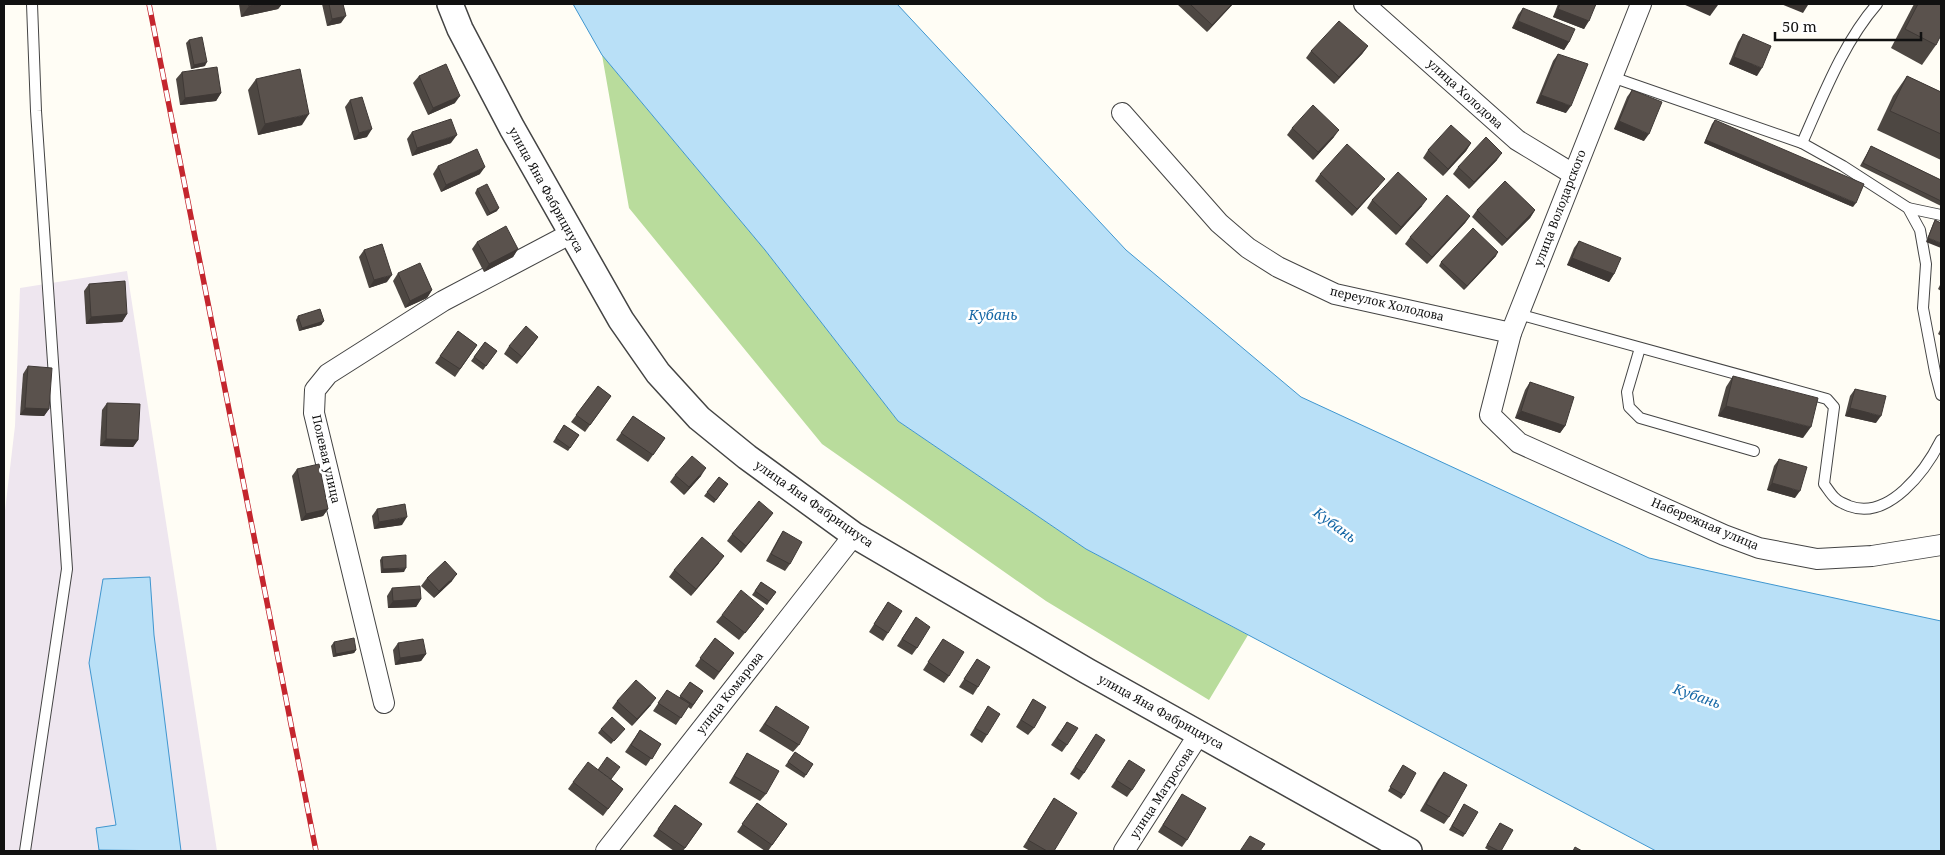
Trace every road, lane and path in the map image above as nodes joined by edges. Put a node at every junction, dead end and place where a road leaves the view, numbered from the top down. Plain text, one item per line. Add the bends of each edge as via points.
1 (32, 4) edge
2 (450, 4) edge
3 (1364, 4) edge
4 (1641, 4) edge
5 (1877, 4) edge
6 (1612, 77) junction
7 (1122, 113) dead end
8 (1802, 143) junction
9 (1573, 174) junction
10 (1908, 208) junction
11 (1941, 215) edge
12 (570, 234) junction
13 (1518, 314) junction
14 (1511, 333) junction
15 (1640, 348) junction
16 (1938, 371) edge
17 (1941, 395) edge
18 (1490, 415) joint
19 (1941, 440) edge
20 (1754, 451) dead end
21 (854, 535) junction
22 (1941, 545) edge
23 (384, 703) dead end
24 (1199, 734) junction
25 (25, 851) edge
26 (606, 851) edge
27 (1124, 851) edge
28 (1409, 851) edge

1 - 25 lane via 36,111 67,569
2 - 12 street, улица Яна Фабрициуса via 460,29
3 - 9 street, улица Холодова via 1517,140
4 - 6 street, улица Володарского
5 - 8 lane via 1864,19 1829,82
6 - 8 lane
6 - 9 street, улица Володарского
7 - 14 street, переулок Холодова via 1219,223 1248,248 1278,267 1335,294
8 - 10 lane
9 - 13 street, улица Володарского
10 - 11 lane
10 - 16 lane via 1920,230 1926,264 1923,308
12 - 21 street, улица Яна Фабрициуса via 621,320 658,373 699,418
12 - 23 street, Полевая улица via 444,301 328,374 315,390 314,413
13 - 14 street, улица Володарского
13 - 15 lane
14 - 18 street, улица Володарского
15 - 19 lane via 1827,399 1834,407 1824,484 1837,501 1856,508 1877,506 1902,493 1925,466
15 - 20 lane via 1627,392 1629,407 1640,418
16 - 17 lane
18 - 22 street, Набережная улица via 1519,443 1759,548 1817,559 1872,556
21 - 24 street, улица Яна Фабрициуса
21 - 26 street, улица Комарова
24 - 27 street, улица Матросова
24 - 28 street, улица Яна Фабрициуса

